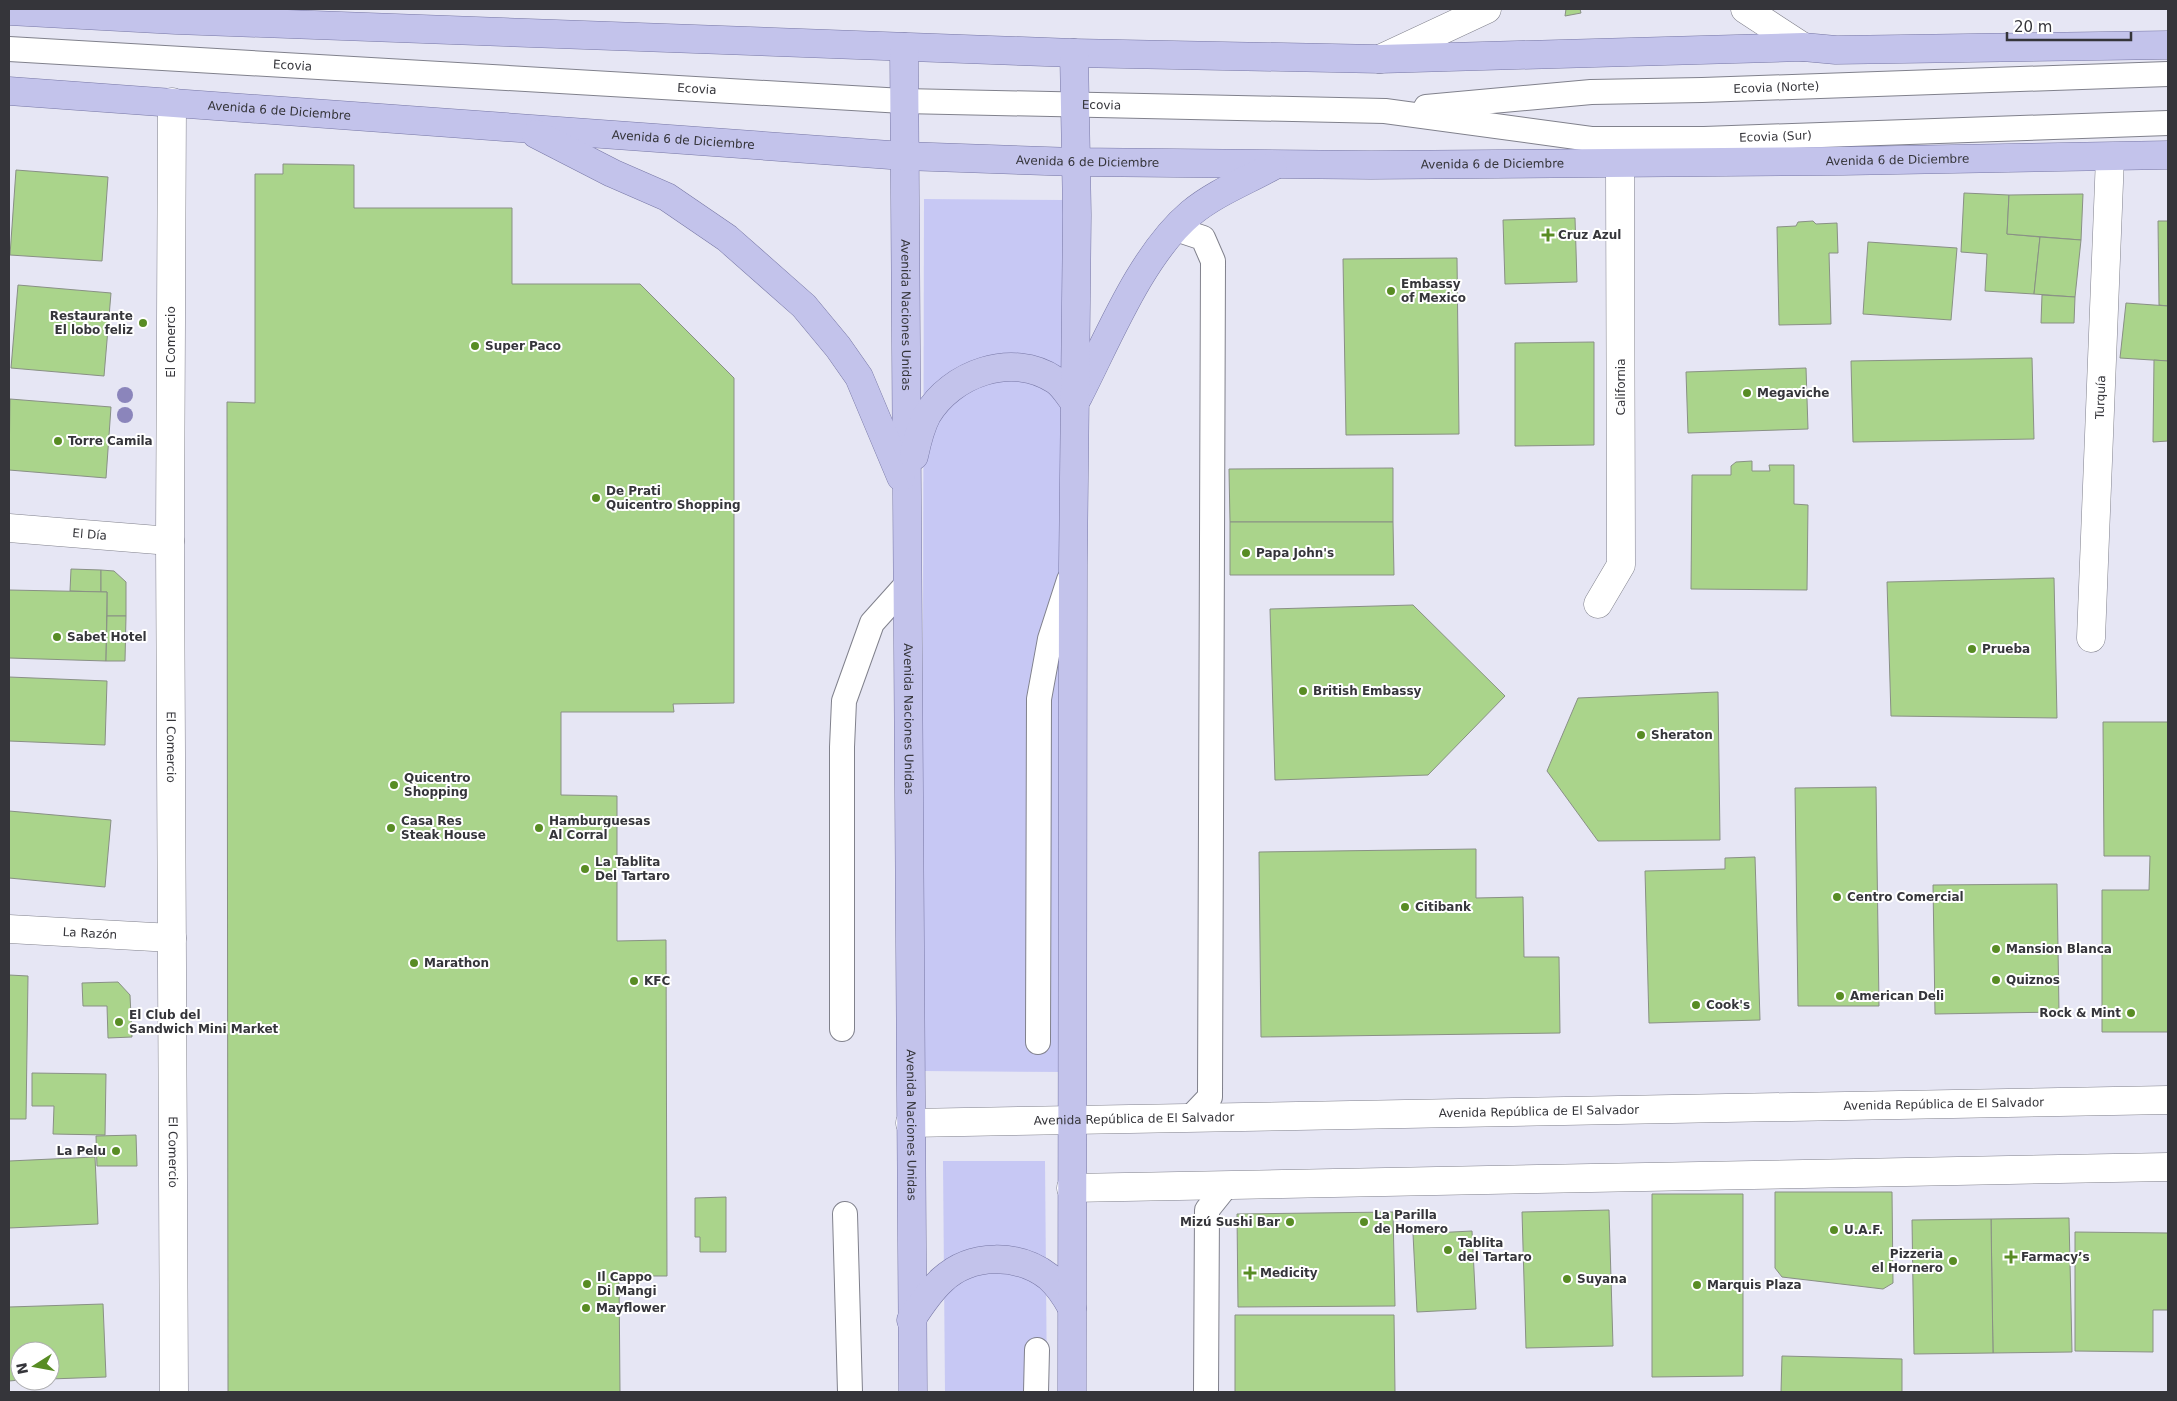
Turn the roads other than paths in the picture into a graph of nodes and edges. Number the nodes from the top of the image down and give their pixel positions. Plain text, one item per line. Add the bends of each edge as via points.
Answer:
1 (1488, 9) edge
2 (1745, 9) edge
3 (9, 11) edge
4 (175, 14) edge
5 (2168, 45) edge
6 (904, 47) junction
7 (1803, 47) junction
8 (9, 49) edge
9 (1074, 53) junction
10 (1380, 59) junction
11 (2168, 74) edge
12 (9, 91) edge
13 (903, 101) junction
14 (172, 102) junction
15 (1074, 104) junction
16 (1385, 111) junction
17 (2168, 123) edge
18 (525, 128) junction
19 (2168, 155) edge
20 (904, 156) junction
21 (2110, 157) junction
22 (1075, 162) junction
23 (1620, 162) junction
24 (1275, 165) junction
25 (1176, 229) junction
26 (1075, 403) junction
27 (906, 489) junction
28 (9, 528) edge
29 (170, 541) junction
30 (1074, 566) junction
31 (906, 584) junction
32 (1598, 604) dead end
33 (2091, 638) dead end
34 (9, 929) edge
35 (172, 938) junction
36 (842, 1029) dead end
37 (1038, 1042) dead end
38 (2168, 1100) edge
39 (1189, 1119) junction
40 (1072, 1122) junction
41 (910, 1124) junction
42 (2168, 1167) edge
43 (1227, 1185) junction
44 (1071, 1188) junction
45 (845, 1214) dead end
46 (1072, 1308) junction
47 (911, 1320) junction
48 (1037, 1350) dead end
49 (174, 1392) edge
50 (850, 1392) edge
51 (912, 1392) edge
52 (1036, 1392) edge
53 (1072, 1392) edge
54 (1206, 1392) edge

1 - 10 street
2 - 7 street
3 - 4 main road
4 - 6 main road
5 - 7 main road via 1836,50
6 - 9 main road
6 - 13 main road, Avenida Naciones Unidas
7 - 10 main road
8 - 13 lane, Ecovia
9 - 10 main road
9 - 15 main road
11 - 16 lane, Ecovia (Norte) via 1591,92
12 - 14 main road, Avenida 6 de Diciembre
13 - 15 lane, Ecovia
13 - 20 main road, Avenida Naciones Unidas
14 - 18 main road, Avenida 6 de Diciembre
14 - 29 street, El Comercio
15 - 16 lane, Ecovia
15 - 22 main road
16 - 17 lane, Ecovia (Sur) via 1591,139 1704,139
18 - 20 main road, Avenida 6 de Diciembre
18 - 27 main road via 667,197 727,238 804,306 859,377
19 - 21 main road, Avenida 6 de Diciembre
20 - 22 main road, Avenida 6 de Diciembre
20 - 27 main road, Avenida Naciones Unidas
21 - 23 main road, Avenida 6 de Diciembre
21 - 33 street, Turquía
22 - 24 main road, Avenida 6 de Diciembre
22 - 26 main road
23 - 24 main road, Avenida 6 de Diciembre
23 - 32 street, California via 1621,565
24 - 25 main road via 1212,198
25 - 26 main road via 1144,271
25 - 39 lane via 1203,238 1213,261 1210,1097
26 - 27 main road via 1056,380 1019,368 979,372 957,383 939,399 927,416 919,434
26 - 30 main road
27 - 31 main road, Avenida Naciones Unidas
28 - 29 street, El Día
29 - 35 street, El Comercio
30 - 37 lane via 1050,639 1039,699
30 - 40 main road
31 - 36 lane via 872,623 844,701
31 - 41 main road, Avenida Naciones Unidas
34 - 35 street, La Razón
35 - 49 street, El Comercio
38 - 39 street, Avenida República de El Salvador
39 - 40 street, Avenida República de El Salvador
40 - 41 street, Avenida República de El Salvador
40 - 44 main road
41 - 47 main road, Avenida Naciones Unidas
42 - 43 street
43 - 44 street
43 - 54 lane via 1207,1210
44 - 46 main road
45 - 50 lane
46 - 47 main road via 1062,1292 1041,1272 1016,1261 979,1260 942,1279
46 - 53 main road
47 - 51 main road, Avenida Naciones Unidas
48 - 52 lane

